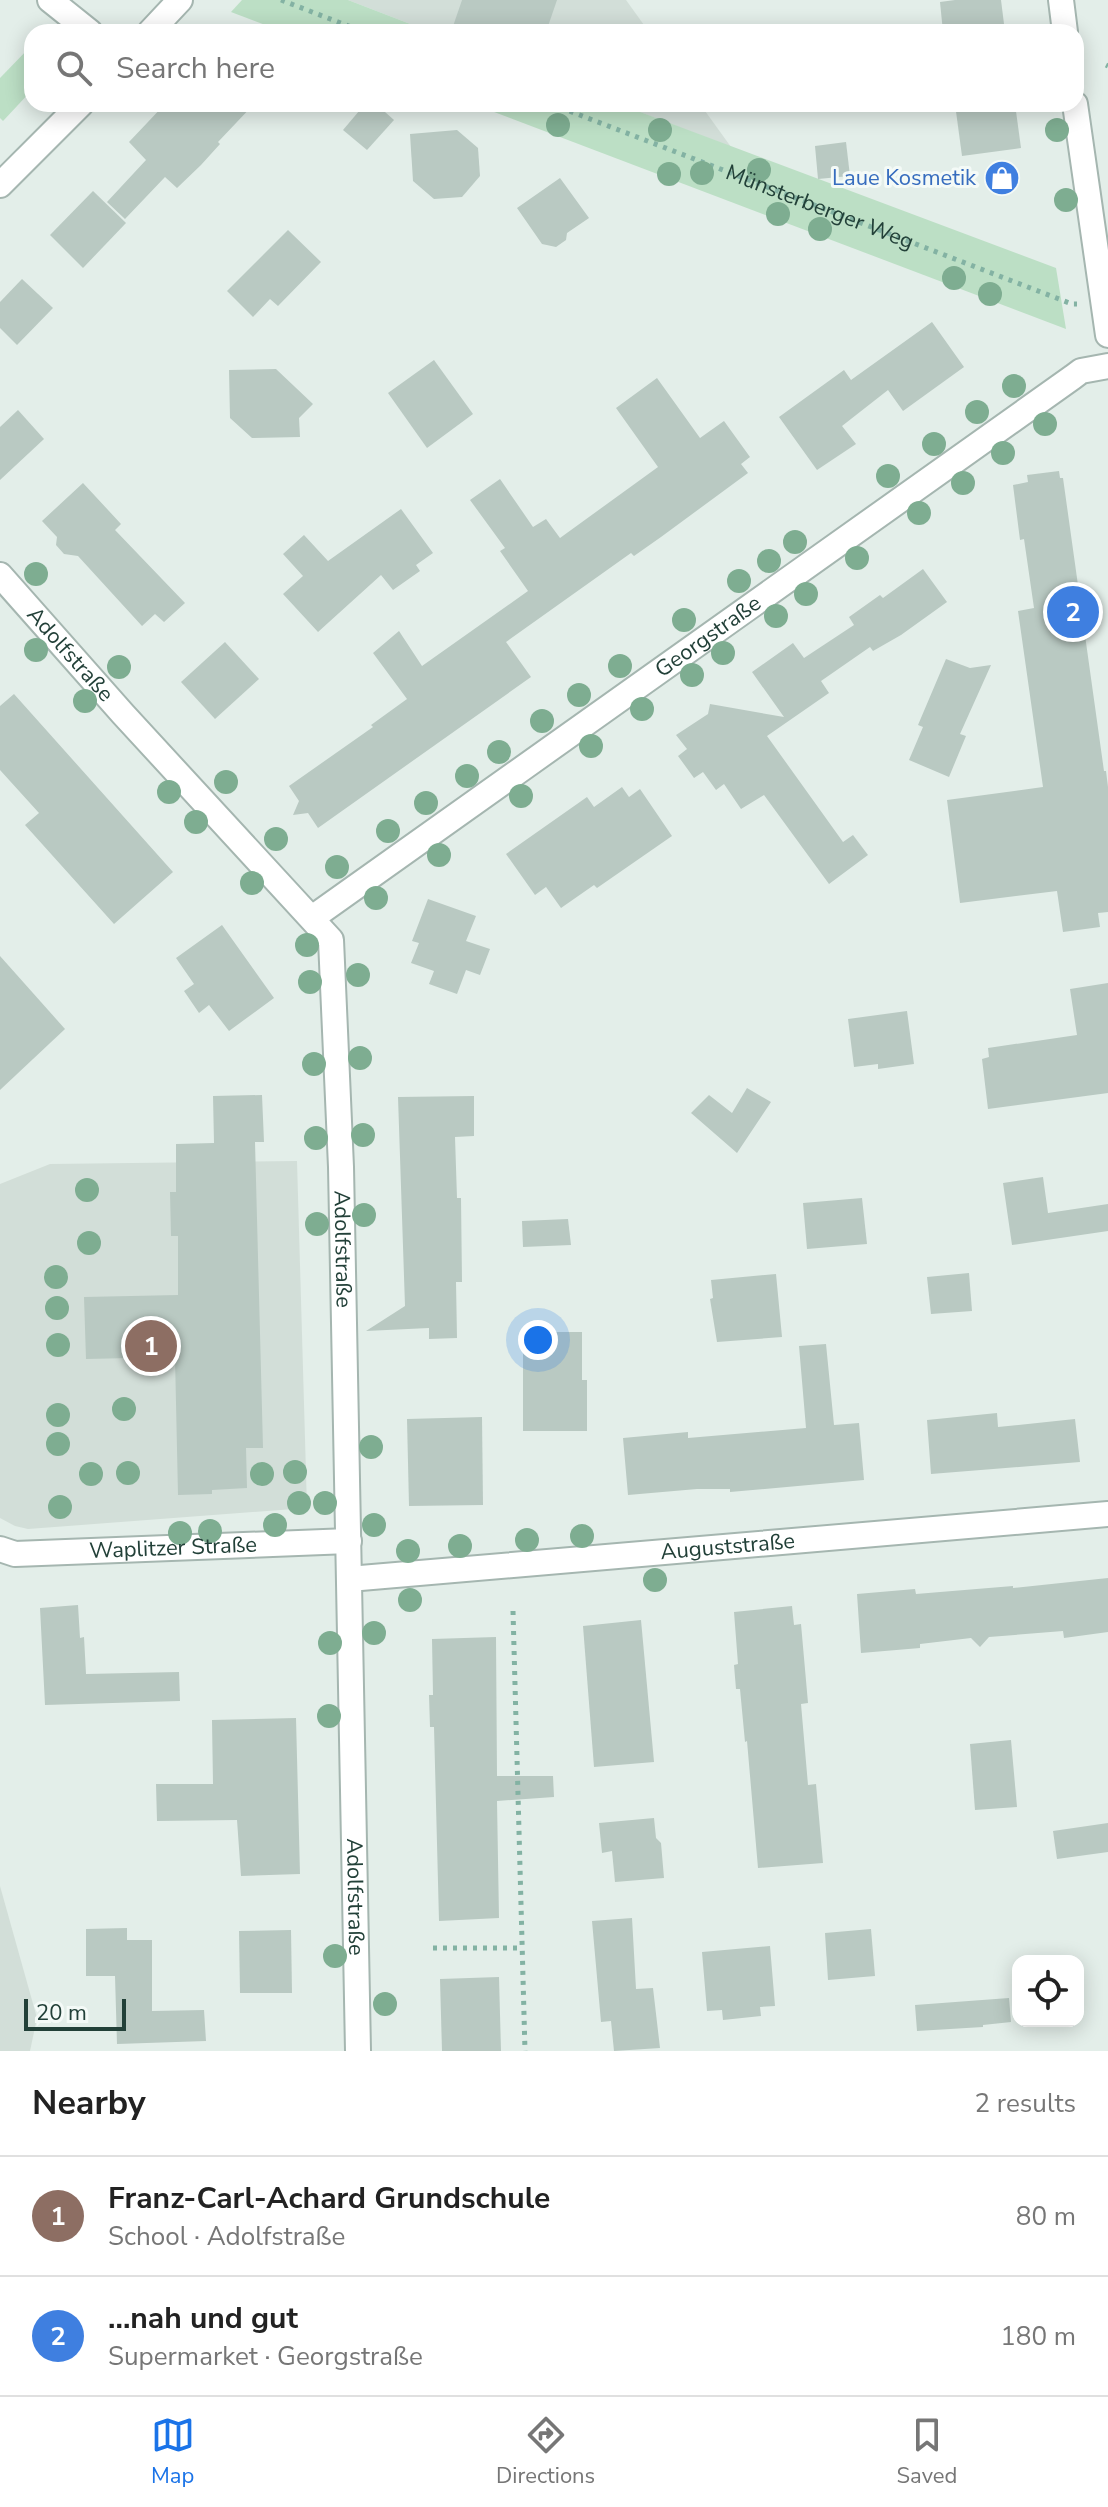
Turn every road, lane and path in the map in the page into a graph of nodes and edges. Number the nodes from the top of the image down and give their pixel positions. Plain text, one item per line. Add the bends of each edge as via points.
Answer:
1 (50, 0) edge
2 (180, 0) edge
3 (281, 0) edge
4 (1061, 0) edge
5 (80, 24) edge
6 (158, 24) edge
7 (343, 24) edge
8 (1064, 24) edge
9 (73, 112) edge
10 (572, 112) edge
11 (1076, 112) edge
12 (0, 185) edge
13 (1082, 304) dead end
14 (1108, 335) edge
15 (1108, 366) edge
16 (0, 575) edge
17 (312, 918) junction
18 (1108, 1514) edge
19 (349, 1541) junction
20 (0, 1549) edge
21 (349, 1579) junction
22 (513, 1611) dead end
23 (433, 1948) dead end
24 (522, 1948) junction
25 (358, 2051) edge
26 (525, 2051) edge

1 - 5 street
2 - 6 street
3 - 7 path
4 - 8 street
9 - 12 street
10 - 13 path, Münsterberger Weg
11 - 14 street
15 - 17 street, Georgstraße via 1081,371
16 - 17 street, Adolfstraße
17 - 19 street, Adolfstraße via 331,940
18 - 21 street, Auguststraße
19 - 20 street, Waplitzer Straße via 15,1554
19 - 21 street, Adolfstraße
21 - 25 street, Adolfstraße
22 - 24 path
23 - 24 path
24 - 26 path

